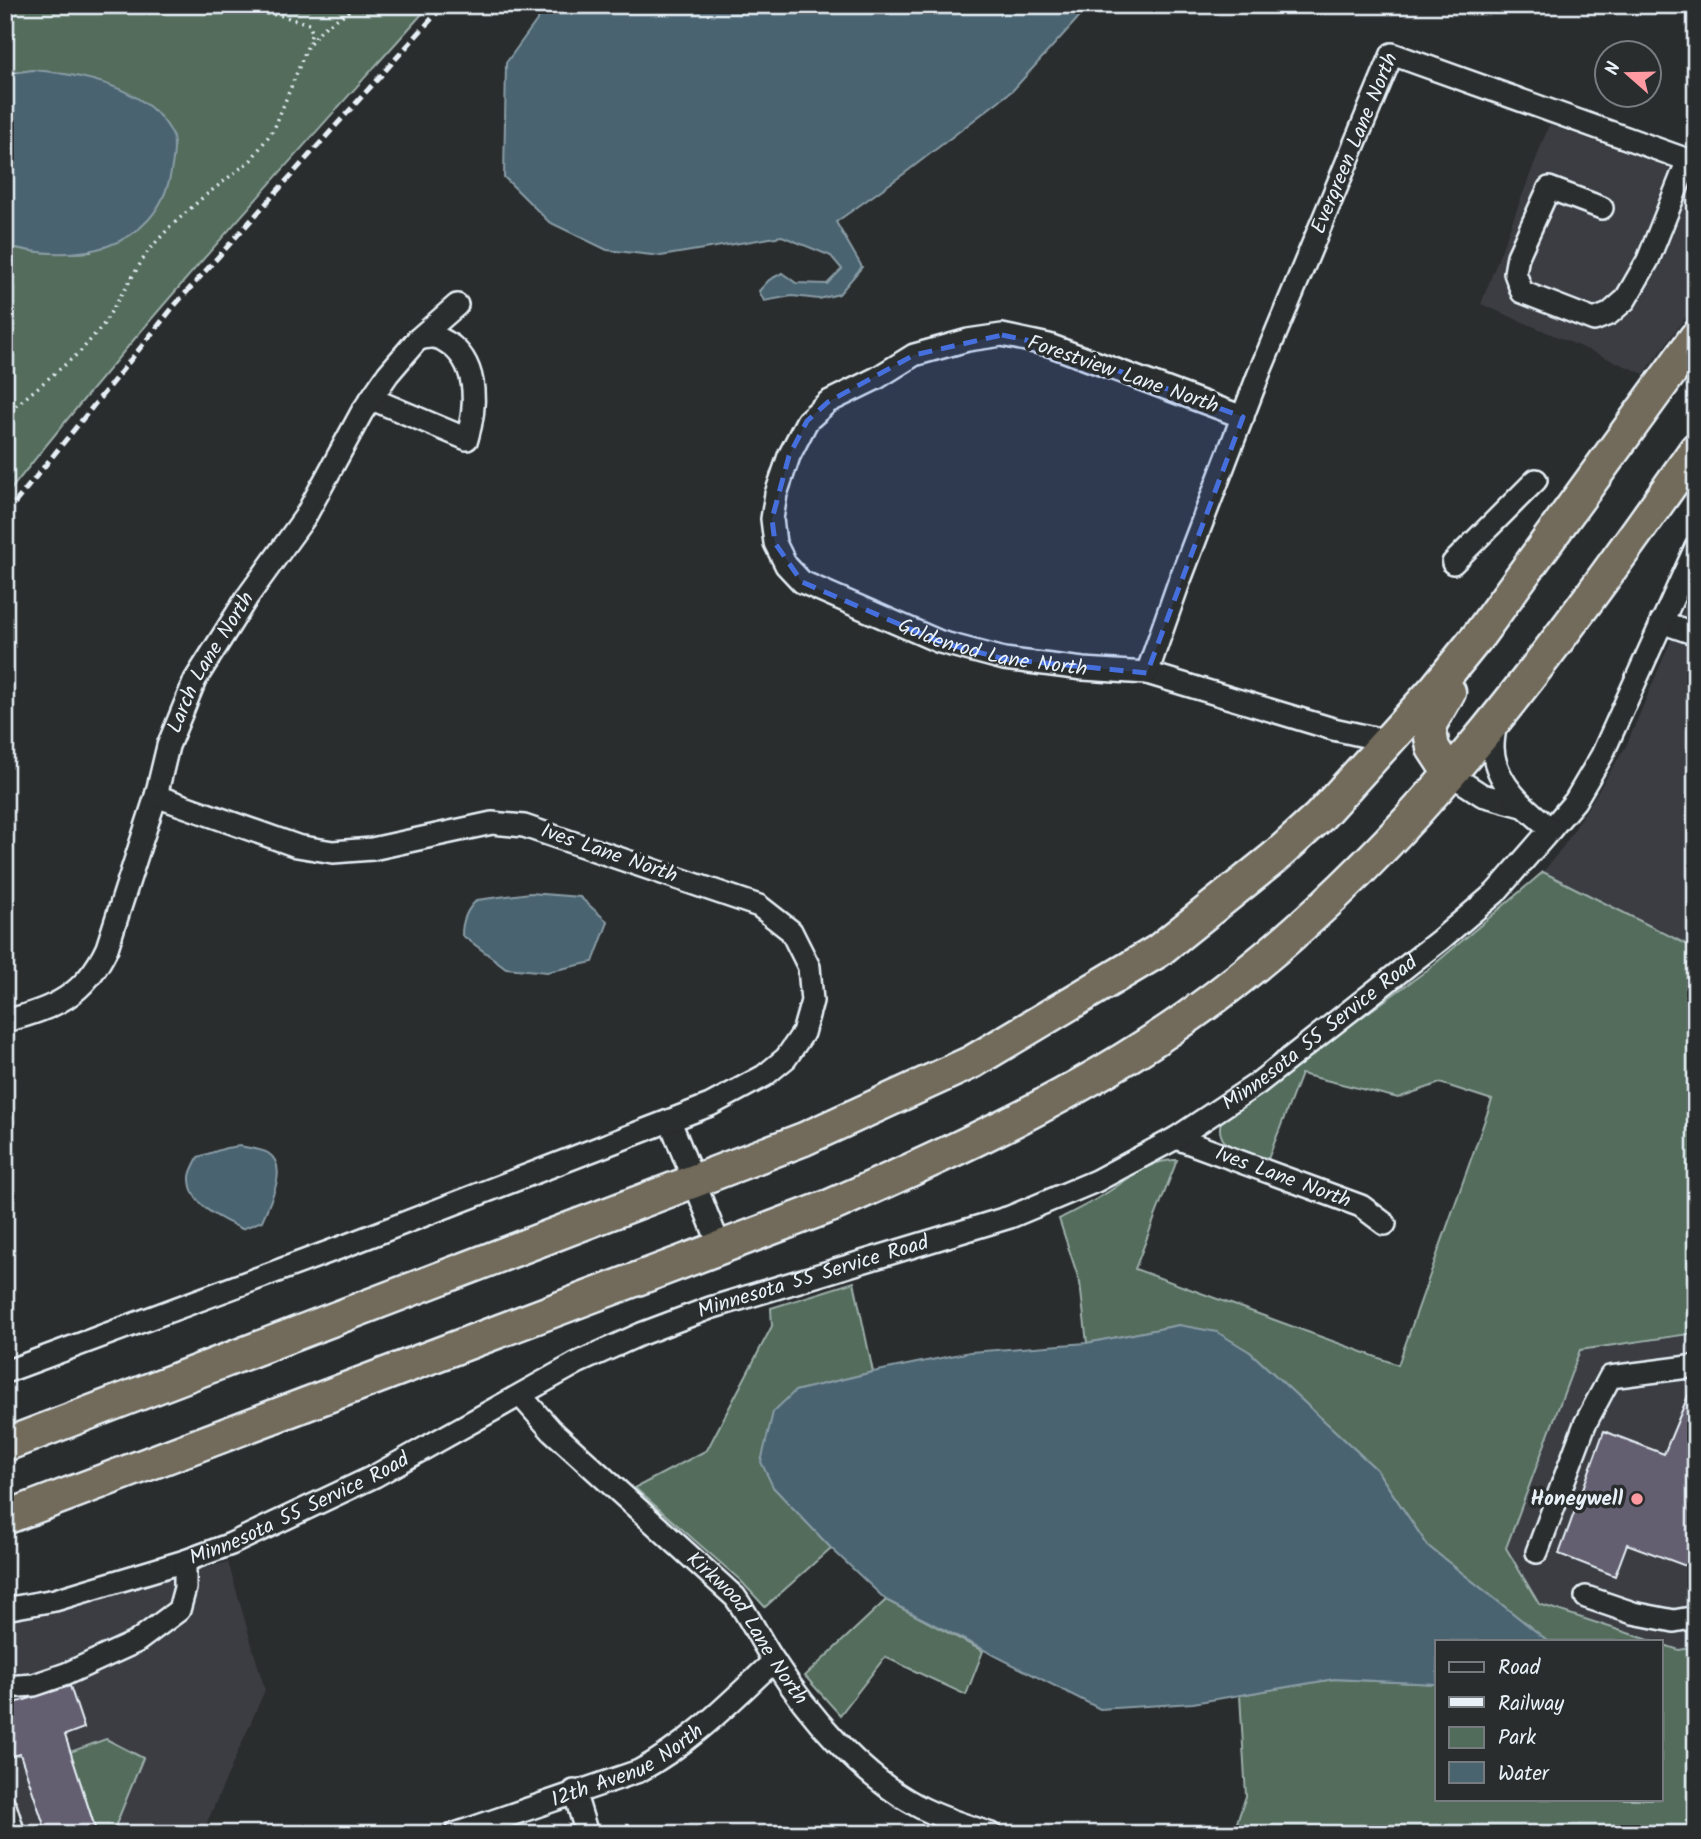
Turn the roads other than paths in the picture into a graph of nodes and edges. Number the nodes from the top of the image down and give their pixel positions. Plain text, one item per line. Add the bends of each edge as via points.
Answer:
1 (1692, 161) edge
2 (1602, 208) dead end
3 (457, 306) dead end
4 (1696, 337) edge
5 (417, 340) junction
6 (372, 399) junction
7 (828, 402) joint
8 (1243, 417) junction
9 (1696, 449) edge
10 (1536, 480) dead end
11 (1545, 543) junction
12 (1696, 547) edge
13 (1453, 563) dead end
14 (1661, 622) junction
15 (1696, 634) edge
16 (1147, 673) junction
17 (1496, 720) junction
18 (1388, 741) junction
19 (1450, 774) junction
20 (156, 796) junction
21 (1523, 806) junction
22 (1551, 829) junction
23 (5, 1021) edge
24 (670, 1121) junction
25 (1176, 1138) junction
26 (694, 1181) junction
27 (1385, 1224) dead end
28 (720, 1247) junction
29 (1696, 1366) edge
30 (5, 1372) edge
31 (521, 1395) junction
32 (5, 1445) edge
33 (5, 1518) edge
34 (1537, 1552) dead end
35 (185, 1561) junction
36 (1586, 1597) dead end
37 (5, 1609) edge
38 (1696, 1617) edge
39 (774, 1661) junction
40 (5, 1687) edge
41 (574, 1791) junction
42 (5, 1806) edge
43 (14, 1834) edge
44 (455, 1834) edge
45 (587, 1834) edge
46 (991, 1834) edge

1 - 2 street via 1648,260 1625,300 1609,314 1594,320 1522,292 1515,272 1518,256 1549,188
1 - 8 street, Evergreen Lane North via 1392,54
3 - 5 street, Larch Lane North
4 - 11 highway
5 - 6 street, Larch Lane North
5 - 6 street via 430,335 443,339 470,372 474,399 467,439
6 - 20 street, Larch Lane North via 305,517 195,680 168,746
7 - 8 street, Forestview Lane North via 914,355 1002,335 1049,345
7 - 16 street, Goldenrod Lane North via 807,421 789,456 772,519 775,543 802,582 940,642 1004,659
8 - 16 street, Forestview Lane North
9 - 17 highway
10 - 13 street
11 - 18 highway via 1479,635
11 - 19 highway via 1549,557 1541,571 1449,692 1429,726 1433,748
12 - 14 street, Minnesota 55 Service Road
14 - 15 street
14 - 22 street, Minnesota 55 Service Road via 1602,755 1575,801
16 - 18 street, Goldenrod Lane North
17 - 19 highway
17 - 21 street via 1493,749 1501,777
18 - 26 highway via 1319,817 1158,951 972,1062 804,1139
19 - 21 street via 1482,795
19 - 28 highway via 1318,911 1189,1017 1046,1104 901,1175
20 - 23 street, Larch Lane North via 97,970 54,1005
20 - 24 street, Ives Lane North via 297,846 333,852 372,849 492,823 524,826 759,906 791,931 809,967 812,1001 803,1033 786,1058 764,1076
21 - 22 street
22 - 25 street, Minnesota 55 Service Road via 1495,893 1440,940 1257,1084
24 - 26 street
24 - 30 street, Ives Lane North
25 - 27 street, Ives Lane North via 1361,1206
25 - 31 street, Minnesota 55 Service Road via 1096,1181 1010,1217 710,1308 577,1363
26 - 28 street
26 - 32 highway
28 - 33 highway
29 - 34 street via 1609,1377 1585,1424
31 - 35 street, Minnesota 55 Service Road via 322,1503
31 - 39 street, Kirkwood Lane North via 551,1430 735,1597
35 - 37 street, Minnesota 55 Service Road via 55,1600
35 - 40 street via 179,1610 136,1642 34,1685
36 - 38 street via 1674,1621
39 - 41 street, 12th Avenue North via 665,1757 639,1771
39 - 46 street, Kirkwood Lane North via 811,1712 878,1780 918,1807
41 - 44 street, 12th Avenue North
41 - 45 street
42 - 43 street

